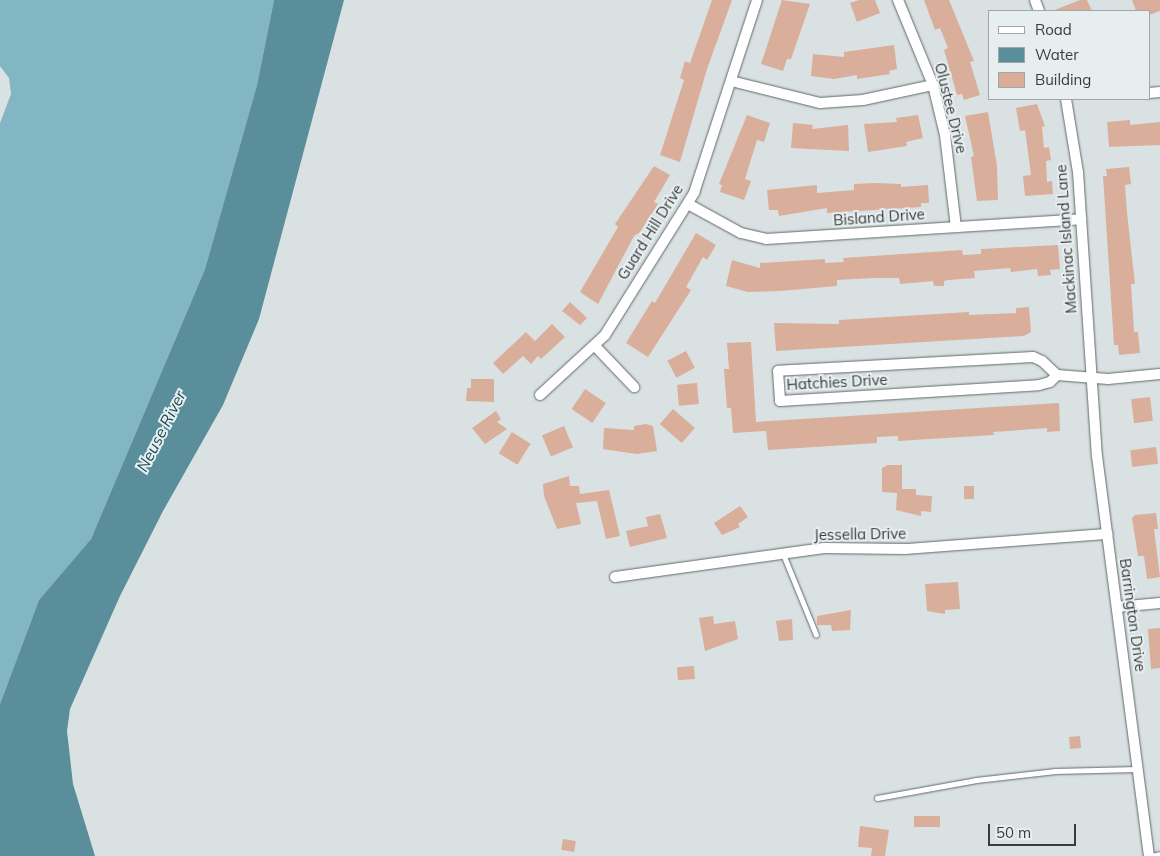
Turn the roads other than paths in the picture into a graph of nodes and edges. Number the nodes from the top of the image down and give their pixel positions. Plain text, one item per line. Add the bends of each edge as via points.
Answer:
1 (757, 0) edge
2 (898, 0) edge
3 (731, 81) junction
4 (933, 85) junction
5 (1066, 100) edge
6 (688, 204) junction
7 (1081, 219) junction
8 (956, 227) junction
9 (595, 346) junction
10 (1160, 374) edge
11 (1057, 375) junction
12 (1090, 378) junction
13 (634, 387) dead end
14 (540, 395) dead end
15 (1107, 534) junction
16 (782, 551) junction
17 (614, 577) dead end
18 (1160, 603) edge
19 (1116, 607) junction
20 (816, 635) dead end
21 (1138, 769) junction
22 (876, 798) dead end
23 (1160, 854) edge
24 (1149, 856) edge

1 - 3 street, Guard Hill Drive
2 - 4 street, Olustee Drive
3 - 4 street via 820,103 863,100
3 - 6 street, Guard Hill Drive
4 - 8 street, Olustee Drive via 946,143
5 - 7 street, Mackinac Island Lane via 1078,172
6 - 8 street, Bisland Drive via 741,233 766,239
6 - 9 street, Guard Hill Drive
7 - 8 street, Bisland Drive
7 - 12 street, Mackinac Island Lane
9 - 13 street
9 - 14 street, Guard Hill Drive
10 - 12 street
11 - 11 street, Hatchies Drive via 1042,361 1026,356 778,371 780,401 1039,385 1050,382
11 - 12 street
12 - 15 street, Barrington Drive
15 - 16 street, Jessella Drive via 906,549
15 - 19 street, Barrington Drive
16 - 17 street, Jessella Drive via 691,568
16 - 20 lane
18 - 19 street
19 - 21 street, Barrington Drive
21 - 22 lane via 1055,771 976,780
21 - 24 street, Barrington Drive
23 - 24 lane

